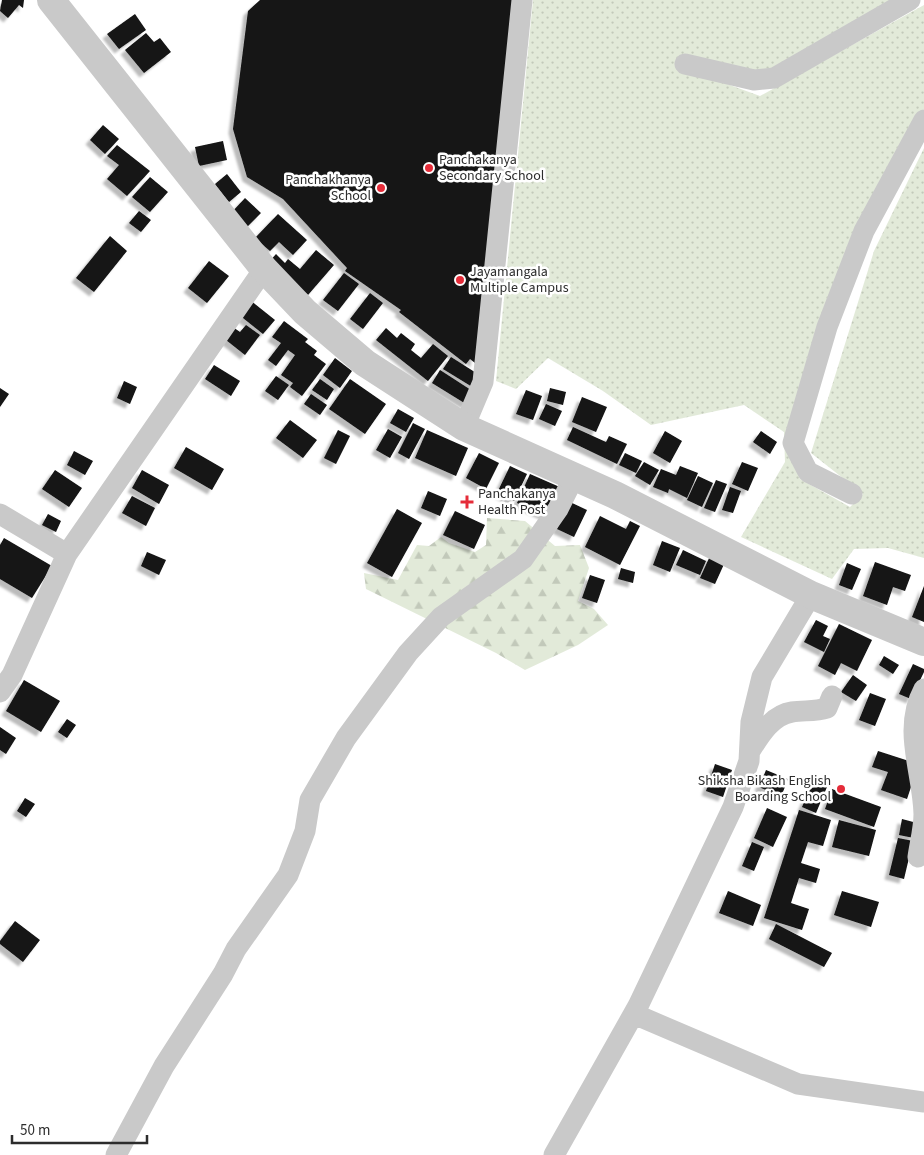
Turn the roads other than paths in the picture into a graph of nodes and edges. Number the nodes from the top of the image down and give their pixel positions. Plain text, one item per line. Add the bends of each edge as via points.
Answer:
1 (51, 0) edge
2 (522, 0) edge
3 (910, 0) edge
4 (685, 64) dead end
5 (924, 120) edge
6 (264, 269) junction
7 (464, 427) junction
8 (574, 477) junction
9 (852, 494) dead end
10 (0, 514) edge
11 (67, 554) junction
12 (811, 595) junction
13 (924, 642) edge
14 (924, 689) edge
15 (0, 692) edge
16 (832, 696) dead end
17 (750, 752) junction
18 (918, 857) dead end
19 (634, 1014) junction
20 (924, 1102) edge
21 (116, 1155) edge
22 (554, 1155) edge

1 - 6 street
2 - 7 street via 483,382
3 - 4 street via 774,78 754,80
5 - 9 street via 864,230 827,327 792,443 808,472
6 - 7 street via 305,312 365,363
6 - 11 street
7 - 8 street
8 - 12 street
8 - 21 street via 558,509 523,559 441,617 408,653 346,738 310,800 304,831 288,874 236,949 164,1066
10 - 11 street
11 - 15 street via 12,675
12 - 13 street
12 - 17 street via 762,677 751,722
14 - 18 street via 918,700 912,737 924,816
16 - 17 street via 827,708 790,712 777,719 764,729
17 - 19 street via 733,808
19 - 20 street via 798,1084
19 - 22 street

